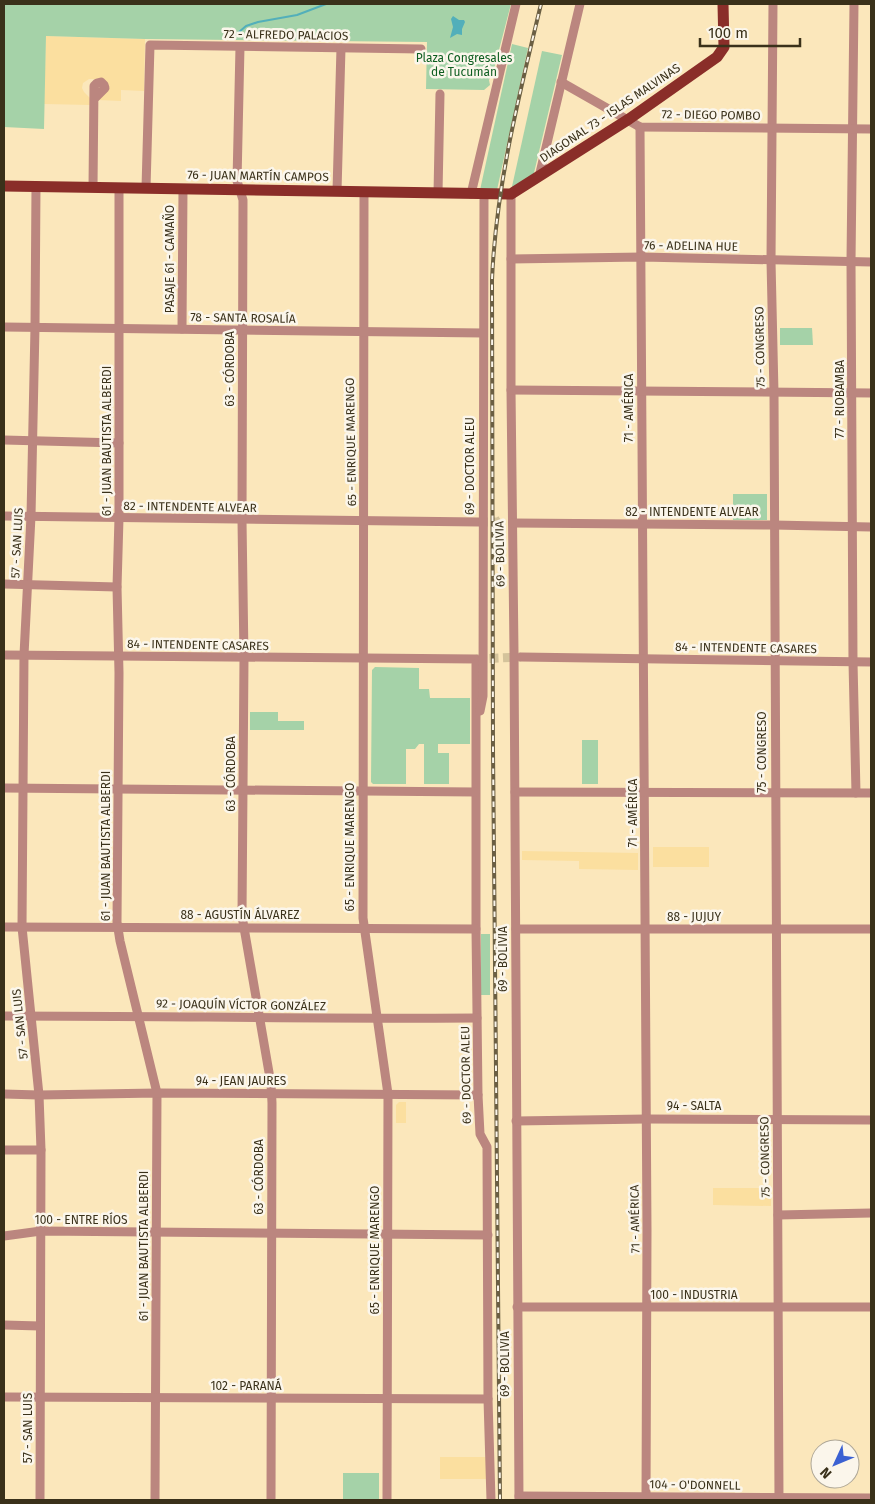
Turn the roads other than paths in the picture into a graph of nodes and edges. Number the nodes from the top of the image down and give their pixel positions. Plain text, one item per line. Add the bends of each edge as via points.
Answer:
1 (516, 4) edge
2 (580, 4) edge
3 (723, 4) edge
4 (773, 4) edge
5 (854, 4) edge
6 (240, 47) junction
7 (341, 48) junction
8 (422, 49) dead end
9 (561, 82) junction
10 (440, 94) dead end
11 (94, 99) dead end
12 (629, 119) junction
13 (640, 126) junction
14 (772, 128) junction
15 (852, 129) junction
16 (871, 129) edge
17 (539, 177) junction
18 (4, 186) edge
19 (36, 186) junction
20 (93, 188) junction
21 (119, 188) junction
22 (146, 188) junction
23 (183, 189) junction
24 (240, 190) junction
25 (337, 191) junction
26 (364, 192) junction
27 (438, 193) junction
28 (472, 194) junction
29 (484, 194) junction
30 (511, 194) junction
31 (642, 257) junction
32 (511, 259) junction
33 (771, 260) junction
34 (852, 261) junction
35 (871, 262) edge
36 (4, 327) edge
37 (36, 327) junction
38 (120, 329) junction
39 (182, 329) junction
40 (243, 330) junction
41 (363, 332) junction
42 (483, 333) junction
43 (511, 390) junction
44 (642, 392) junction
45 (774, 393) junction
46 (853, 393) junction
47 (871, 393) edge
48 (511, 417) junction
49 (4, 440) edge
50 (33, 441) junction
51 (119, 443) junction
52 (4, 516) edge
53 (31, 516) junction
54 (119, 518) junction
55 (504, 518) dead end
56 (242, 520) junction
57 (365, 522) junction
58 (482, 522) junction
59 (513, 523) junction
60 (642, 524) junction
61 (773, 525) junction
62 (852, 527) junction
63 (871, 528) edge
64 (4, 584) edge
65 (28, 584) junction
66 (116, 587) junction
67 (4, 655) edge
68 (24, 655) junction
69 (118, 657) junction
70 (516, 657) junction
71 (244, 658) junction
72 (364, 659) junction
73 (644, 659) junction
74 (480, 661) junction
75 (774, 661) junction
76 (854, 662) junction
77 (871, 662) edge
78 (4, 788) edge
79 (23, 788) junction
80 (118, 788) junction
81 (243, 790) junction
82 (362, 791) junction
83 (475, 792) junction
84 (515, 792) junction
85 (645, 792) junction
86 (774, 793) junction
87 (856, 793) junction
88 (871, 793) edge
89 (4, 927) edge
90 (22, 927) junction
91 (118, 927) junction
92 (242, 928) junction
93 (364, 928) junction
94 (476, 929) junction
95 (516, 929) junction
96 (776, 929) junction
97 (871, 929) edge
98 (645, 930) junction
99 (4, 1016) edge
100 (32, 1016) junction
101 (138, 1016) junction
102 (259, 1018) junction
103 (477, 1018) junction
104 (378, 1019) junction
105 (157, 1093) junction
106 (4, 1094) edge
107 (272, 1094) junction
108 (388, 1094) junction
109 (40, 1095) junction
110 (478, 1095) junction
111 (646, 1119) junction
112 (777, 1120) junction
113 (871, 1120) edge
114 (516, 1121) junction
115 (4, 1150) edge
116 (41, 1150) junction
117 (871, 1213) edge
118 (778, 1215) junction
119 (41, 1231) junction
120 (156, 1232) junction
121 (271, 1234) junction
122 (388, 1234) junction
123 (488, 1235) junction
124 (4, 1236) edge
125 (517, 1307) junction
126 (778, 1307) junction
127 (871, 1307) edge
128 (648, 1308) junction
129 (4, 1325) edge
130 (40, 1326) junction
131 (4, 1397) edge
132 (40, 1397) junction
133 (155, 1398) junction
134 (488, 1398) junction
135 (270, 1399) junction
136 (387, 1399) junction
137 (519, 1498) edge
138 (646, 1498) edge
139 (871, 1498) edge
140 (779, 1499) edge
141 (40, 1500) edge
142 (155, 1500) edge
143 (271, 1500) edge
144 (387, 1500) edge
145 (491, 1500) edge

1 - 28 street
2 - 9 street
3 - 12 main road, DIAGONAL 73 - ISLAS MALVINAS via 722,52
4 - 14 street, 75 - CONGRESO
5 - 15 street, 77 - RIOBAMBA
6 - 7 street, 72 - ALFREDO PALACIOS
6 - 22 street, 72 - ALFREDO PALACIOS via 150,45
6 - 24 street, 63 - CÓRDOBA via 236,181
7 - 8 street, 72 - ALFREDO PALACIOS
7 - 25 street
9 - 12 street
9 - 17 street
10 - 27 street
11 - 20 street
12 - 13 street
12 - 17 main road, DIAGONAL 73 - ISLAS MALVINAS
13 - 14 street, 72 - DIEGO POMBO
13 - 31 street, 71 - AMÉRICA
14 - 15 street, 72 - DIEGO POMBO
14 - 33 street, 75 - CONGRESO
15 - 16 street, 72 - DIEGO POMBO
15 - 34 street, 77 - RIOBAMBA
17 - 30 main road, DIAGONAL 73 - ISLAS MALVINAS
18 - 19 main road, 76 - JUAN MARTÍN CAMPOS
19 - 20 main road, 76 - JUAN MARTÍN CAMPOS
19 - 37 street, 57 - SAN LUIS
20 - 21 main road, 76 - JUAN MARTÍN CAMPOS
21 - 22 main road, 76 - JUAN MARTÍN CAMPOS
21 - 38 street, 61 - JUAN BAUTISTA ALBERDI
22 - 23 main road, 76 - JUAN MARTÍN CAMPOS
23 - 24 main road, 76 - JUAN MARTÍN CAMPOS
23 - 39 street, PASAJE 61 - CAMAÑO
24 - 25 main road, 76 - JUAN MARTÍN CAMPOS
24 - 40 street, 63 - CÓRDOBA via 243,200
25 - 26 main road, 76 - JUAN MARTÍN CAMPOS
26 - 27 main road, 76 - JUAN MARTÍN CAMPOS
26 - 41 street, 65 - ENRIQUE MARENGO
27 - 28 main road, 76 - JUAN MARTÍN CAMPOS
28 - 29 main road, 76 - JUAN MARTÍN CAMPOS
29 - 30 main road, 76 - JUAN MARTÍN CAMPOS
29 - 42 street, 69 - DOCTOR ALEU
30 - 32 street, 69 - BOLIVIA
31 - 32 street, 76 - ADELINA HUE
31 - 33 street, 76 - ADELINA HUE
31 - 44 street, 71 - AMÉRICA
32 - 43 street, 69 - BOLIVIA
33 - 34 street, 76 - ADELINA HUE
33 - 45 street, 75 - CONGRESO
34 - 35 street, 76 - ADELINA HUE
34 - 46 street, 77 - RIOBAMBA
36 - 37 street, 78 - SANTA ROSALÍA
37 - 38 street, 78 - SANTA ROSALÍA
37 - 50 street, 57 - SAN LUIS
38 - 39 street, 78 - SANTA ROSALÍA
38 - 51 street, 61 - JUAN BAUTISTA ALBERDI
39 - 40 street, 78 - SANTA ROSALÍA
40 - 41 street, 78 - SANTA ROSALÍA
40 - 56 street, 63 - CÓRDOBA
41 - 42 street, 78 - SANTA ROSALÍA
41 - 57 street, 65 - ENRIQUE MARENGO
42 - 58 street, 69 - DOCTOR ALEU
43 - 44 street
43 - 48 street, 69 - BOLIVIA
44 - 45 street
44 - 60 street, 71 - AMÉRICA
45 - 46 street
45 - 61 street, 75 - CONGRESO
46 - 47 street
46 - 62 street, 77 - RIOBAMBA
48 - 55 street, 69 - BOLIVIA via 507,438 508,511
48 - 59 street, 69 - BOLIVIA
49 - 50 street
50 - 51 street
50 - 53 street, 57 - SAN LUIS
51 - 54 street, 61 - JUAN BAUTISTA ALBERDI
52 - 53 street, 82 - INTENDENTE ALVEAR
53 - 54 street, 82 - INTENDENTE ALVEAR
53 - 65 street, 57 - SAN LUIS
54 - 56 street, 82 - INTENDENTE ALVEAR
54 - 66 street, 61 - JUAN BAUTISTA ALBERDI
56 - 57 street, 82 - INTENDENTE ALVEAR
56 - 71 street, 63 - CÓRDOBA
57 - 58 street, 82 - INTENDENTE ALVEAR via 377,521 384,526
57 - 72 street, 65 - ENRIQUE MARENGO
58 - 74 street, 69 - DOCTOR ALEU
59 - 60 street, 82 - INTENDENTE ALVEAR
59 - 70 street, 69 - BOLIVIA
60 - 61 street, 82 - INTENDENTE ALVEAR
60 - 73 street, 71 - AMÉRICA
61 - 62 street, 82 - INTENDENTE ALVEAR
61 - 75 street, 75 - CONGRESO
62 - 63 street, 82 - INTENDENTE ALVEAR
62 - 76 street, 77 - RIOBAMBA
64 - 65 street
65 - 66 street
65 - 68 street, 57 - SAN LUIS
66 - 69 street, 61 - JUAN BAUTISTA ALBERDI
67 - 68 street, 84 - INTENDENTE CASARES
68 - 69 street, 84 - INTENDENTE CASARES
68 - 79 street, 57 - SAN LUIS
69 - 71 street, 84 - INTENDENTE CASARES
69 - 80 street, 61 - JUAN BAUTISTA ALBERDI
70 - 73 street, 84 - INTENDENTE CASARES via 607,654
70 - 84 street, 69 - BOLIVIA
71 - 72 street, 84 - INTENDENTE CASARES
71 - 81 street, 63 - CÓRDOBA
72 - 74 street, 84 - INTENDENTE CASARES
72 - 82 street, 65 - ENRIQUE MARENGO
73 - 75 street, 84 - INTENDENTE CASARES
73 - 85 street, 71 - AMÉRICA
74 - 83 street, 69 - DOCTOR ALEU
75 - 76 street, 84 - INTENDENTE CASARES
75 - 86 street, 75 - CONGRESO
76 - 77 street, 84 - INTENDENTE CASARES
76 - 87 street, 77 - RIOBAMBA
78 - 79 street
79 - 80 street
79 - 90 street, 57 - SAN LUIS
80 - 81 street
80 - 91 street, 61 - JUAN BAUTISTA ALBERDI
81 - 82 street
81 - 92 street, 63 - CÓRDOBA
82 - 83 street
82 - 93 street, 65 - ENRIQUE MARENGO
83 - 94 street, 69 - DOCTOR ALEU
84 - 85 street
84 - 95 street, 69 - BOLIVIA
85 - 86 street
85 - 98 street, 71 - AMÉRICA
86 - 87 street
86 - 96 street, 75 - CONGRESO
87 - 88 street
89 - 90 street, 88 - AGUSTÍN ÁLVAREZ
90 - 91 street, 88 - AGUSTÍN ÁLVAREZ
90 - 100 street, 57 - SAN LUIS
91 - 92 street, 88 - AGUSTÍN ÁLVAREZ
91 - 101 street, 61 - JUAN BAUTISTA ALBERDI
92 - 93 street, 88 - AGUSTÍN ÁLVAREZ
92 - 102 street, 63 - CÓRDOBA
93 - 94 street, 88 - AGUSTÍN ÁLVAREZ
93 - 104 street, 65 - ENRIQUE MARENGO
94 - 103 street, 69 - DOCTOR ALEU
95 - 98 street, 88 - JUJUY
95 - 114 street, 69 - BOLIVIA
96 - 97 street, 88 - JUJUY
96 - 98 street, 88 - JUJUY
96 - 112 street, 75 - CONGRESO
98 - 111 street, 71 - AMÉRICA
99 - 100 street, 92 - JOAQUÍN VÍCTOR GONZÁLEZ
100 - 101 street, 92 - JOAQUÍN VÍCTOR GONZÁLEZ
100 - 109 street, 57 - SAN LUIS
101 - 102 street, 92 - JOAQUÍN VÍCTOR GONZÁLEZ
101 - 105 street, 61 - JUAN BAUTISTA ALBERDI
102 - 104 street, 92 - JOAQUÍN VÍCTOR GONZÁLEZ
102 - 107 street, 63 - CÓRDOBA
103 - 104 street, 92 - JOAQUÍN VÍCTOR GONZÁLEZ
103 - 110 street, 69 - DOCTOR ALEU
104 - 108 street, 65 - ENRIQUE MARENGO
105 - 107 street, 94 - JEAN JAURES
105 - 109 street, 94 - JEAN JAURES
105 - 120 street, 61 - JUAN BAUTISTA ALBERDI
106 - 109 street, 94 - JEAN JAURES
107 - 108 street, 94 - JEAN JAURES
107 - 121 street, 63 - CÓRDOBA
108 - 110 street, 94 - JEAN JAURES
108 - 122 street, 65 - ENRIQUE MARENGO
109 - 116 street, 57 - SAN LUIS
110 - 123 street, 69 - DOCTOR ALEU via 480,1134 487,1147
111 - 112 street, 94 - SALTA
111 - 114 street, 94 - SALTA
111 - 128 street, 71 - AMÉRICA
112 - 113 street, 94 - SALTA
112 - 118 street, 75 - CONGRESO
114 - 125 street, 69 - BOLIVIA
115 - 116 street
116 - 119 street, 57 - SAN LUIS
117 - 118 street
118 - 126 street, 75 - CONGRESO
119 - 120 street, 100 - ENTRE RÍOS
119 - 124 street, 100 - ENTRE RÍOS
119 - 130 street, 57 - SAN LUIS
120 - 121 street, 100 - ENTRE RÍOS
120 - 133 street, 61 - JUAN BAUTISTA ALBERDI
121 - 122 street, 100 - ENTRE RÍOS
121 - 135 street, 63 - CÓRDOBA
122 - 123 street, 100 - ENTRE RÍOS
122 - 136 street, 65 - ENRIQUE MARENGO
123 - 134 street, 69 - DOCTOR ALEU
125 - 128 street, 100 - INDUSTRIA
125 - 137 street, 69 - BOLIVIA
126 - 127 street, 100 - INDUSTRIA
126 - 128 street, 100 - INDUSTRIA
126 - 140 street, 75 - CONGRESO
128 - 138 street, 71 - AMÉRICA
129 - 130 street
130 - 132 street, 57 - SAN LUIS
131 - 132 street, 102 - PARANÁ
132 - 133 street, 102 - PARANÁ
132 - 141 street, 57 - SAN LUIS
133 - 135 street, 102 - PARANÁ
133 - 142 street, 61 - JUAN BAUTISTA ALBERDI
134 - 136 street, 102 - PARANÁ
134 - 145 street, 69 - DOCTOR ALEU
135 - 136 street, 102 - PARANÁ
135 - 143 street, 63 - CÓRDOBA
136 - 144 street, 65 - ENRIQUE MARENGO
137 - 138 street, 104 - O'DONNELL
138 - 140 street, 104 - O'DONNELL
139 - 140 street, 104 - O'DONNELL

